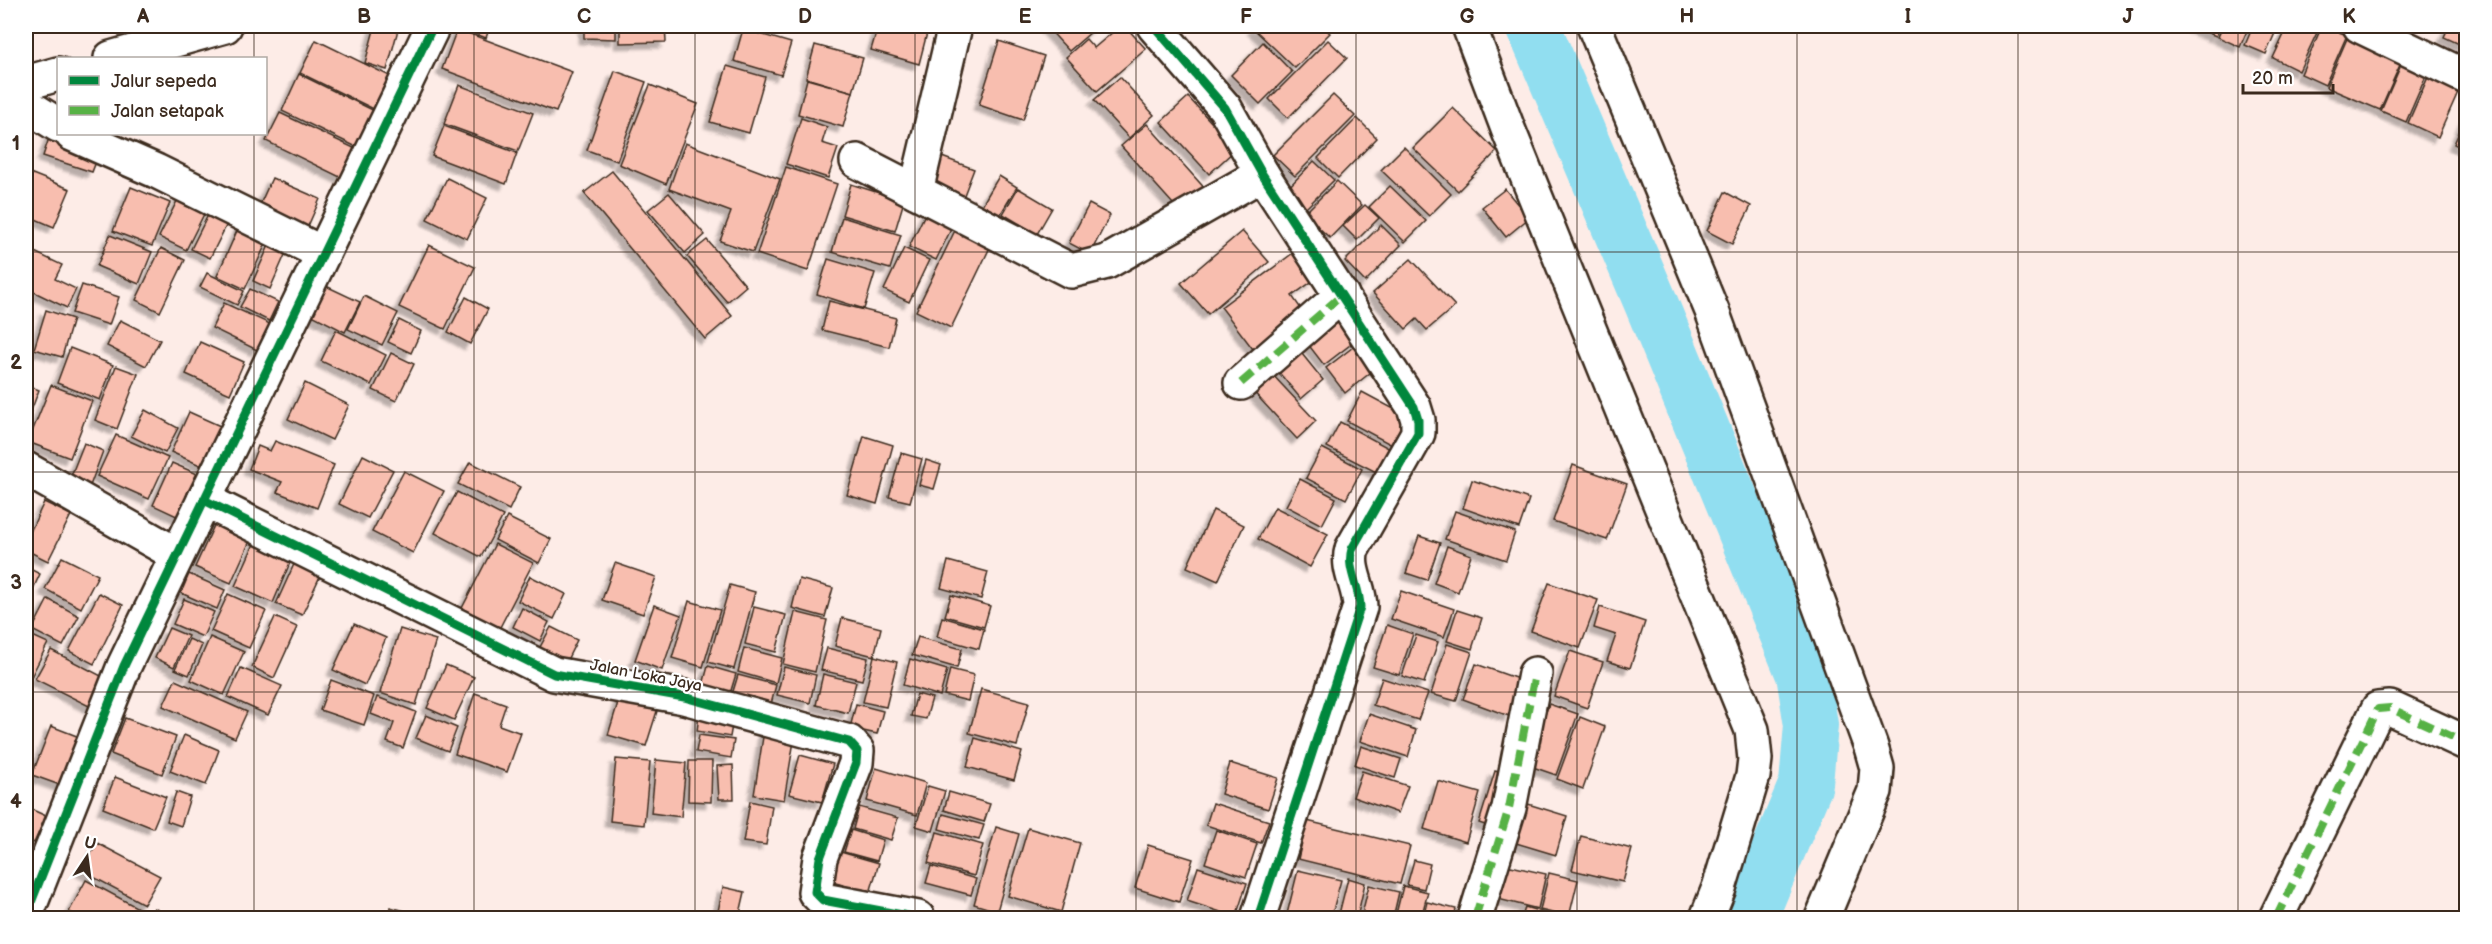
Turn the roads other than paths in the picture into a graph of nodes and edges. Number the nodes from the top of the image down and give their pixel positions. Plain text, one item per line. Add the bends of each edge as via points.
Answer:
1 (225, 26) edge
2 (433, 26) edge
3 (956, 26) edge
4 (1154, 26) edge
5 (1469, 26) edge
6 (1594, 26) edge
7 (2360, 26) edge
8 (2416, 37) edge
9 (115, 57) edge
10 (57, 74) edge
11 (2466, 77) edge
12 (26, 83) edge
13 (26, 105) edge
14 (57, 124) edge
15 (74, 135) edge
16 (857, 161) dead end
17 (1262, 174) junction
18 (916, 191) junction
19 (322, 254) junction
20 (1342, 295) junction
21 (1241, 382) dead end
22 (26, 469) edge
23 (204, 500) junction
24 (176, 554) junction
25 (1535, 674) dead end
26 (2466, 743) edge
27 (26, 915) edge
28 (918, 918) edge
29 (1258, 918) edge
30 (1475, 918) edge
31 (1707, 918) edge
32 (1822, 918) edge
33 (2276, 918) edge

1 - 9 street
2 - 19 street
3 - 18 street
4 - 17 street via 1226,108
5 - 31 street via 1752,730 1753,776
6 - 32 street via 1712,311 1877,768 1875,791
7 - 8 street
8 - 11 street
10 - 12 street
13 - 14 street
15 - 19 street
16 - 18 street
17 - 18 street via 1116,257 1078,271 1071,271
17 - 20 street
19 - 23 street
20 - 21 street
20 - 29 street via 1414,406 1418,433 1352,549 1350,565 1360,607
22 - 24 street
23 - 24 street
23 - 28 street, Jalan Loka Jaya via 554,674 684,698 849,742 857,751 856,763 820,858 815,892 823,900
24 - 27 street via 124,666
25 - 30 street via 1509,808
26 - 33 street via 2390,708 2378,709

